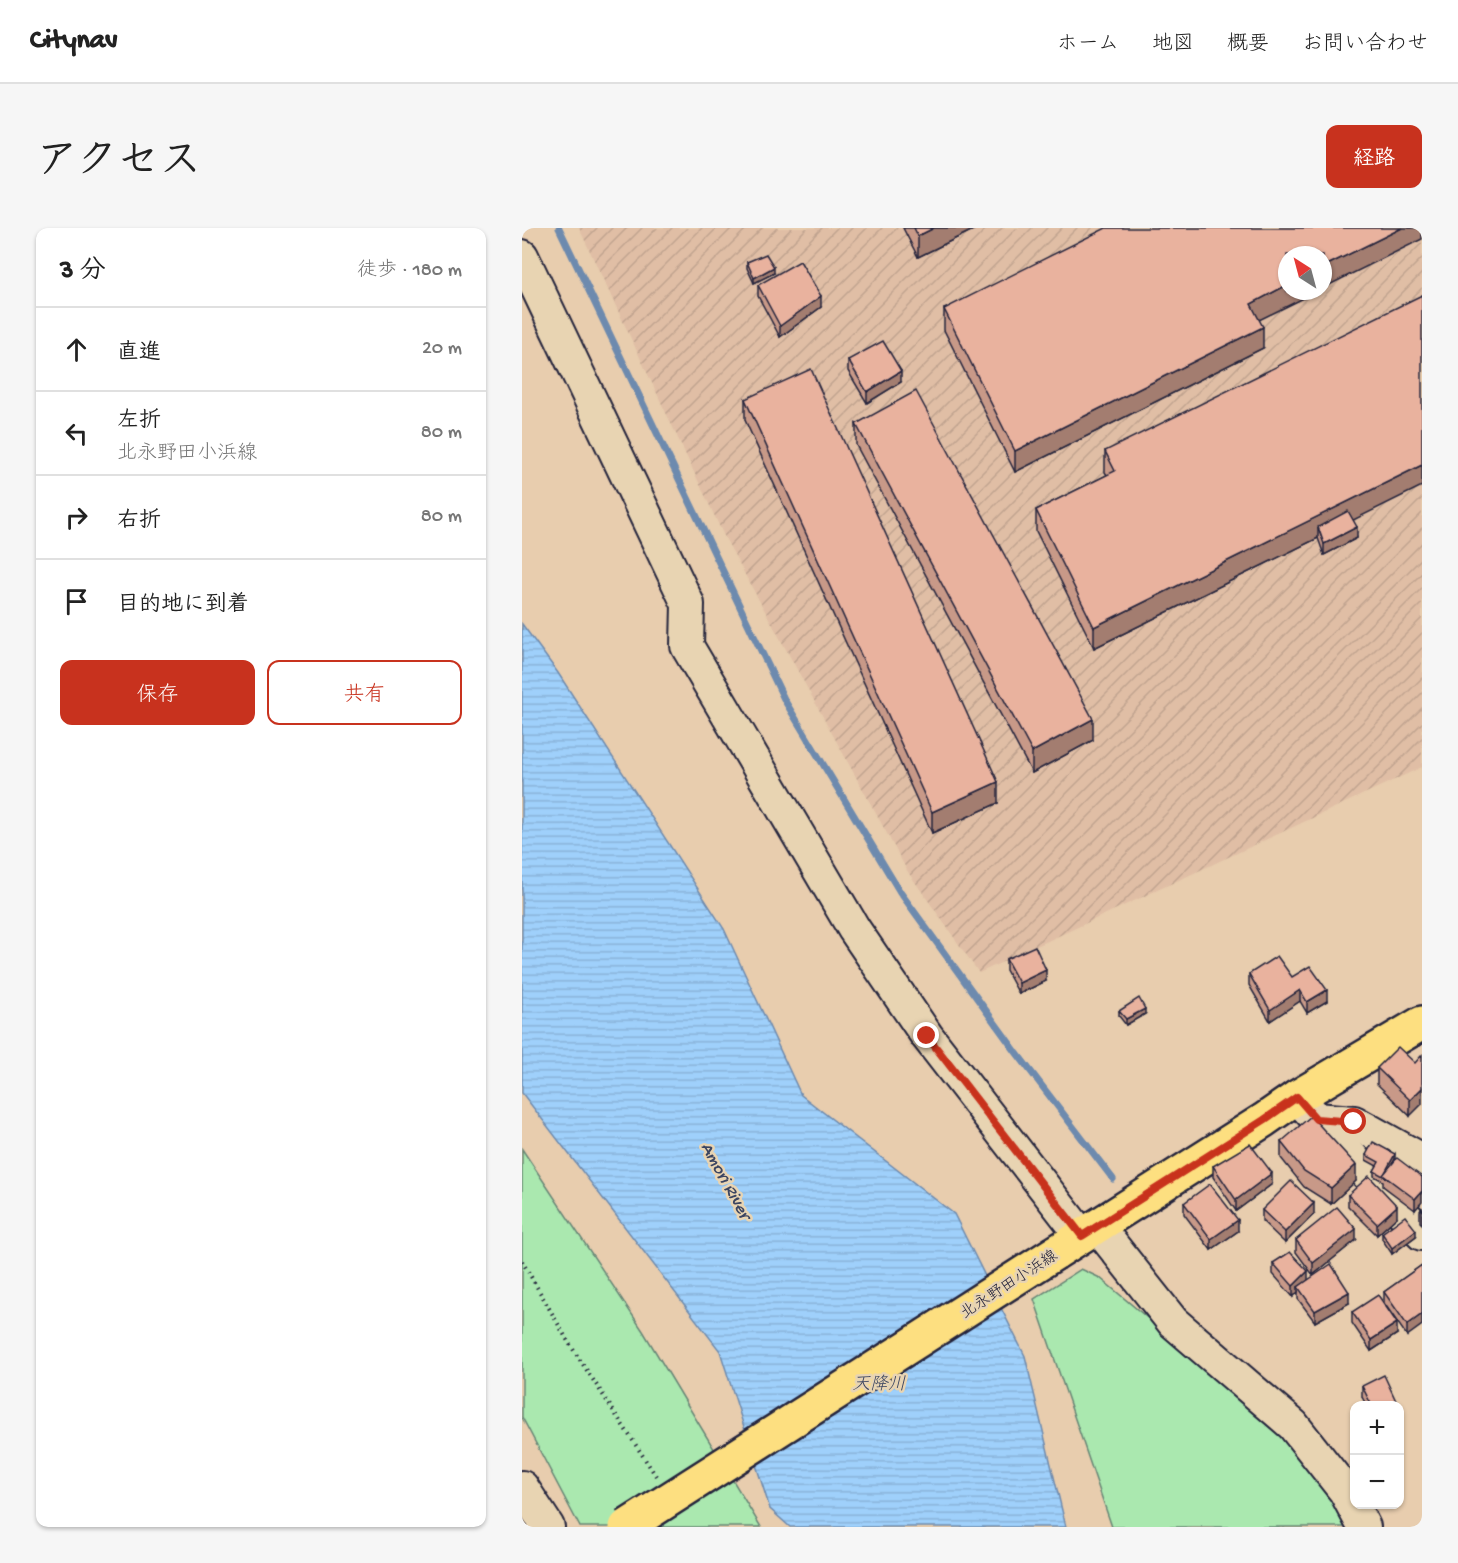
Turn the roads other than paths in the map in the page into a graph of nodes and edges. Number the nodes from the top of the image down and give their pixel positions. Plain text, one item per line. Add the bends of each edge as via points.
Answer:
1 (522, 256) edge
2 (1422, 1023) edge
3 (1306, 1108) junction
4 (1422, 1160) edge
5 (1090, 1231) junction
6 (1422, 1234) edge
7 (522, 1487) edge
8 (548, 1527) edge
9 (626, 1527) edge
10 (1364, 1527) edge

1 - 5 street via 688,604 687,646 854,929 927,1036
2 - 3 main road, 北永野田小浜線
3 - 4 street via 1354,1122
3 - 5 main road, 北永野田小浜線 via 1264,1120
3 - 6 street
5 - 9 main road, 北永野田小浜線, bridge
5 - 10 street via 1173,1322 1293,1425 1345,1491
7 - 8 street

